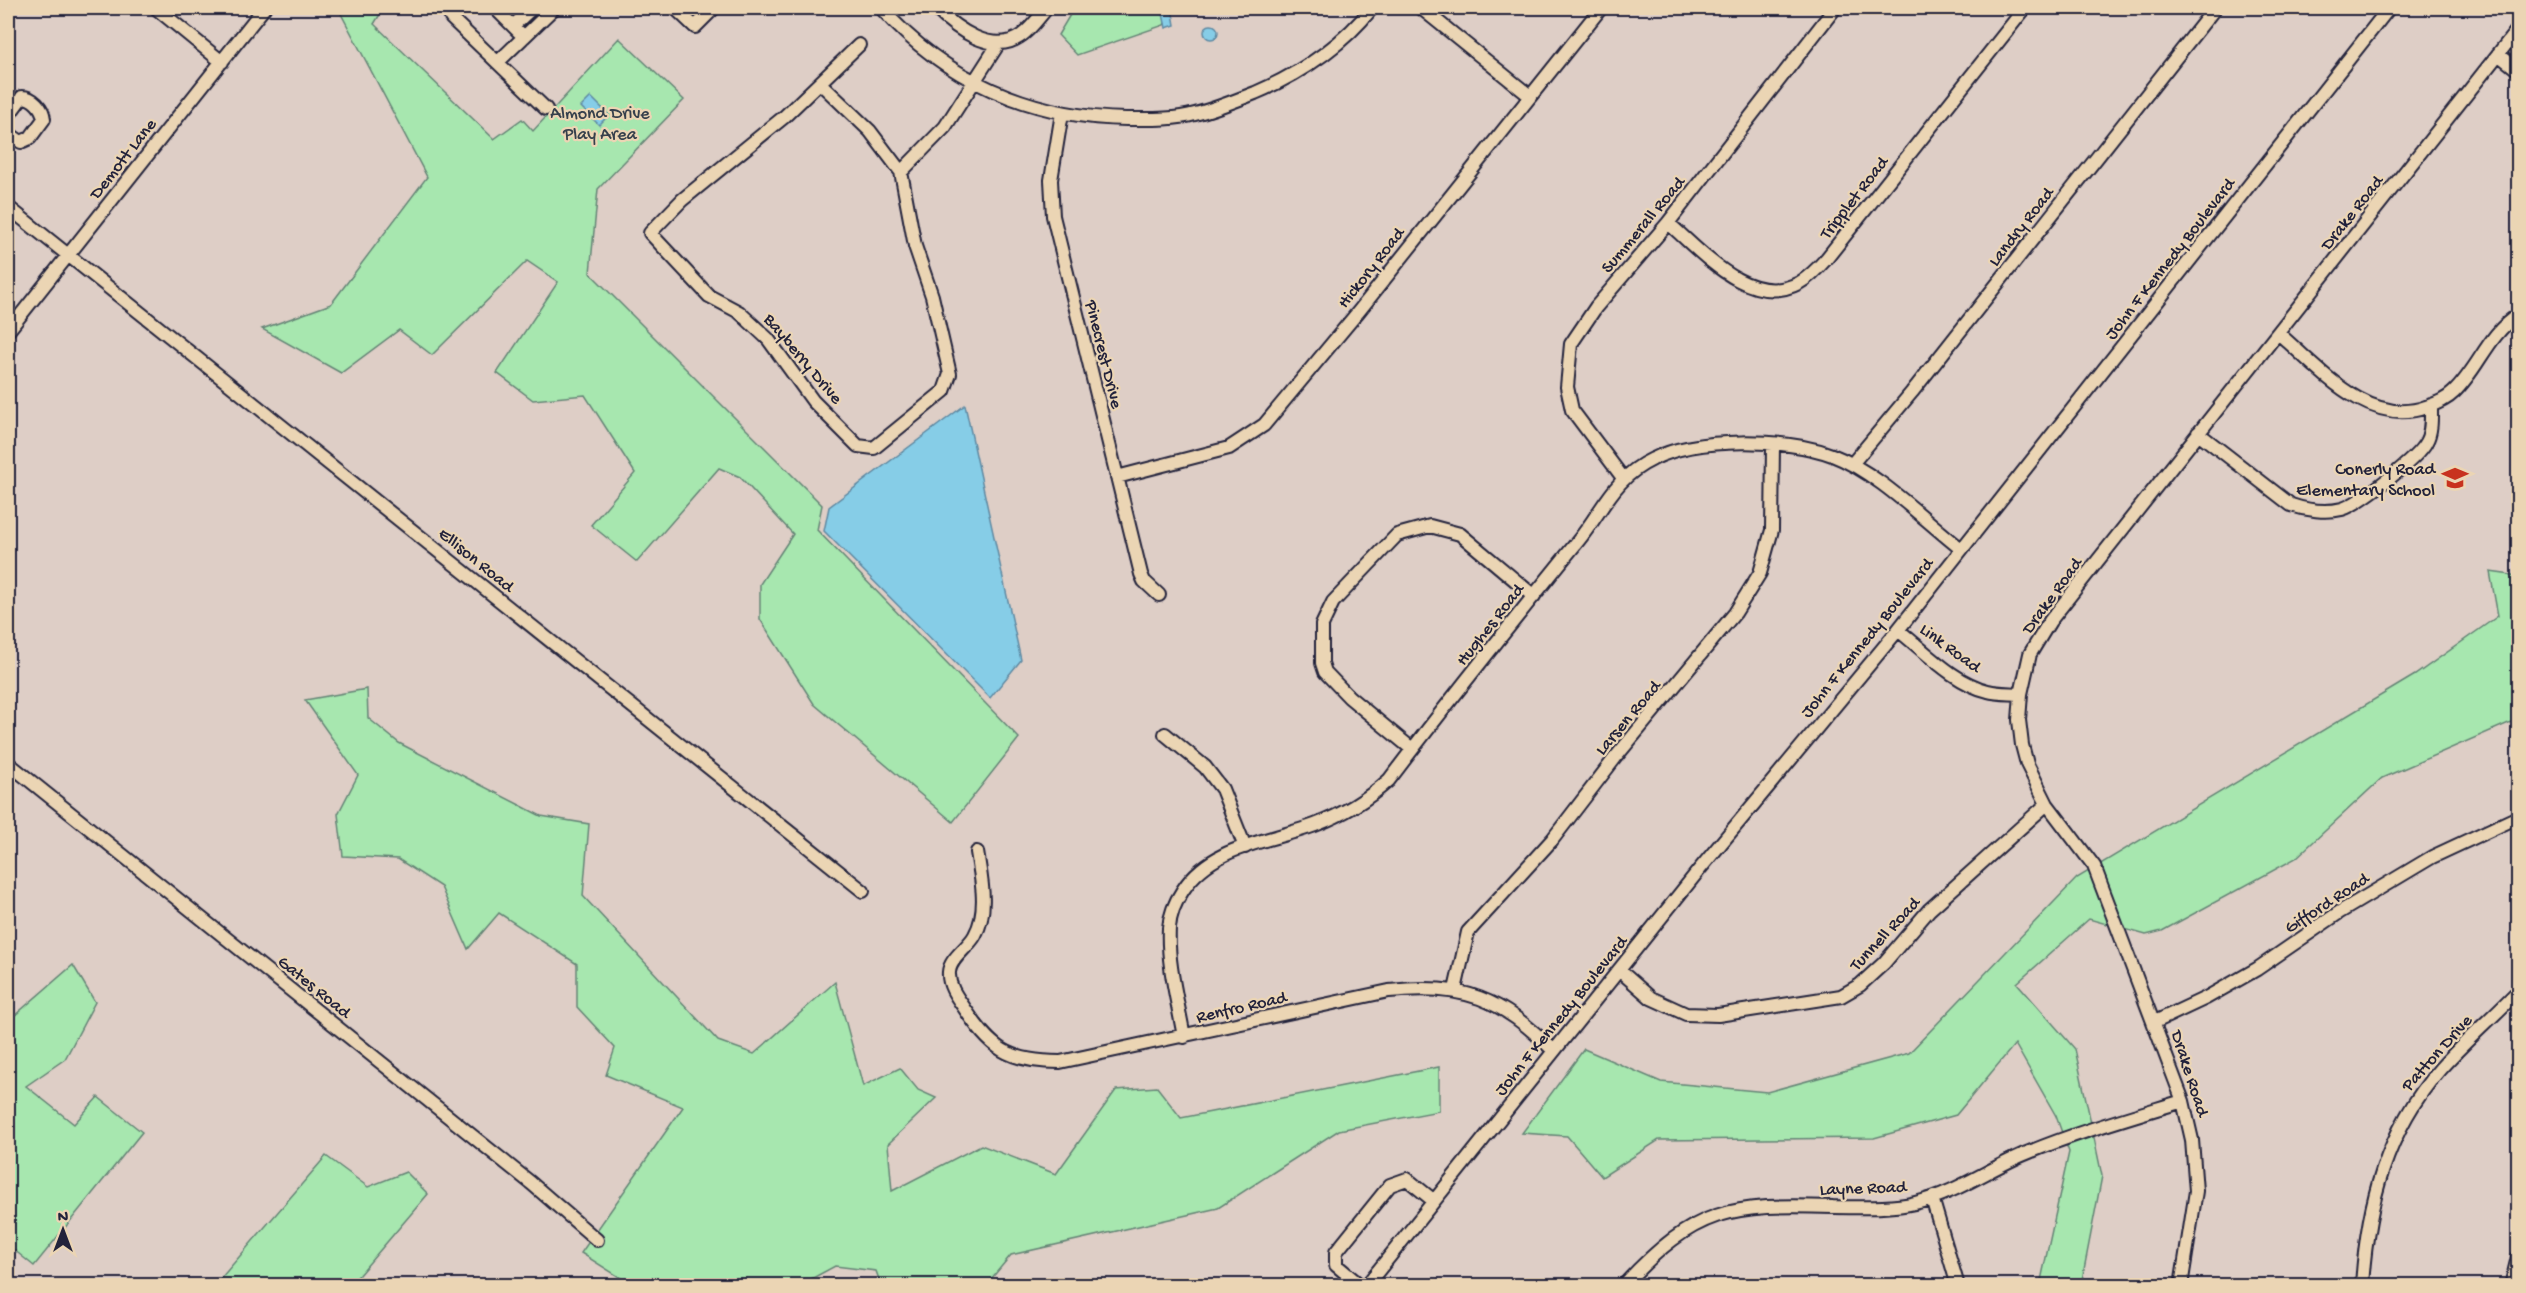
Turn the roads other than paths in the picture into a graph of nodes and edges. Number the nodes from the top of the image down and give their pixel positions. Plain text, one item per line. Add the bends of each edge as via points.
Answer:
1 (156, 8) edge
2 (264, 8) edge
3 (451, 8) edge
4 (495, 8) edge
5 (532, 8) edge
6 (554, 8) edge
7 (675, 8) edge
8 (714, 8) edge
9 (881, 8) edge
10 (935, 8) edge
11 (1047, 8) edge
12 (1372, 8) edge
13 (1421, 8) edge
14 (1601, 8) edge
15 (1835, 8) edge
16 (2025, 8) edge
17 (2215, 8) edge
18 (2389, 8) edge
19 (513, 26) junction
20 (2518, 29) edge
21 (524, 37) junction
22 (999, 43) junction
23 (859, 45) dead end
24 (2498, 54) junction
25 (222, 62) junction
26 (498, 62) junction
27 (2518, 70) edge
28 (973, 82) junction
29 (820, 83) junction
30 (1530, 96) junction
31 (546, 110) dead end
32 (1062, 113) junction
33 (8, 116) edge
34 (8, 133) edge
35 (900, 172) junction
36 (8, 207) edge
37 (1668, 223) junction
38 (68, 255) junction
39 (2518, 315) edge
40 (8, 331) edge
41 (2277, 333) junction
42 (2431, 405) junction
43 (2199, 433) junction
44 (1773, 445) junction
45 (1852, 464) junction
46 (1117, 477) junction
47 (1623, 478) junction
48 (1960, 548) junction
49 (1159, 595) dead end
50 (1534, 596) junction
51 (1898, 630) junction
52 (2021, 693) junction
53 (1165, 734) dead end
54 (1412, 749) junction
55 (8, 763) edge
56 (2047, 804) junction
57 (2518, 818) edge
58 (1245, 847) junction
59 (977, 852) dead end
60 (863, 891) dead end
61 (1619, 970) junction
62 (1455, 990) junction
63 (2518, 991) edge
64 (2155, 1022) junction
65 (1184, 1037) junction
66 (1554, 1051) junction
67 (2183, 1101) junction
68 (1932, 1198) junction
69 (1434, 1201) junction
70 (597, 1240) dead end
71 (2518, 1257) edge
72 (1361, 1286) edge
73 (1366, 1286) edge
74 (1623, 1286) edge
75 (1958, 1286) edge
76 (2181, 1286) edge
77 (2362, 1286) edge
78 (2511, 1286) edge

1 - 25 street
2 - 25 street, Demott Lane
3 - 26 street via 451,18
4 - 19 street
5 - 19 street
6 - 21 street
7 - 8 street via 695,27
9 - 28 street via 916,43
10 - 22 street via 964,32
11 - 22 street via 1020,37
12 - 32 street via 1323,55 1277,83 1228,104 1193,115 1157,119
13 - 30 street
14 - 30 street, Hickory Road
15 - 37 street, Summerall Road
16 - 37 street, Tripplet Road via 1827,258 1799,283 1764,288 1737,281
17 - 45 street, Landry Road
18 - 48 street, John F Kennedy Boulevard
19 - 21 street
20 - 24 street, Drake Road
21 - 26 street
22 - 28 street
23 - 29 street
24 - 27 street
24 - 41 street, Drake Road
25 - 38 street, Demott Lane
26 - 31 street
28 - 32 street via 1012,100
28 - 35 street via 945,128
29 - 35 street, Bayberry Drive via 870,131
29 - 35 street, Bayberry Drive via 682,200 650,233 709,296 740,312 768,339 813,401 864,449 885,441 944,391 950,374 932,296 915,246
30 - 46 street, Hickory Road via 1264,425 1229,448
32 - 46 street, Pinecrest Drive via 1052,169 1053,216
33 - 34 street via 22,97 28,97 40,107 44,119 30,138 21,142
36 - 38 street, Ellison Road
37 - 47 street, Summerall Road via 1577,332 1568,358 1567,387 1572,410
38 - 40 street, Demott Lane
38 - 60 street, Ellison Road
39 - 42 street via 2497,332 2455,391
41 - 42 street via 2364,403 2400,412
41 - 43 street, Drake Road
42 - 43 street via 2430,433 2420,451 2355,503 2336,510 2291,505
43 - 52 street, Drake Road via 2050,621 2030,654
44 - 45 street, Hughes Road via 1831,454
44 - 47 street, Hughes Road via 1675,450
44 - 62 street, Larsen Road via 1772,530 1760,573 1735,613 1552,840 1468,932
45 - 48 street, Hughes Road
46 - 49 street, Pinecrest Drive via 1141,574
47 - 50 street, Hughes Road
48 - 51 street, John F Kennedy Boulevard
50 - 54 street, Hughes Road
50 - 54 street via 1460,534 1431,526 1397,535 1333,602 1322,625 1325,672
51 - 52 street, Link Road via 1974,687
51 - 61 street, John F Kennedy Boulevard
52 - 56 street, Drake Road via 2022,745
53 - 58 street via 1205,767 1222,789
54 - 58 street, Hughes Road via 1389,780 1366,800 1315,825
55 - 70 street, Gates Road via 522,1175
56 - 61 street, Tunnell Road via 1929,910 1884,963 1841,996 1718,1015 1686,1014 1651,998
56 - 64 street, Drake Road via 2094,866
57 - 64 street, Gifford Road via 2432,857 2340,912 2257,969
58 - 65 street, Hughes Road via 1212,859 1199,869 1173,905 1169,928 1172,972
59 - 65 street, Renfro Road via 982,890 979,926 951,966 952,987 991,1043 1009,1055 1035,1062 1060,1062
61 - 66 street, John F Kennedy Boulevard
62 - 65 street, Renfro Road via 1429,987 1389,991
62 - 66 street, Renfro Road via 1500,1006
63 - 77 street, Patton Drive via 2440,1069 2398,1130 2373,1196 2364,1241
64 - 67 street, Drake Road
66 - 69 street, John F Kennedy Boulevard
67 - 68 street, Layne Road via 2027,1153
67 - 76 street, Drake Road via 2193,1140 2196,1191
68 - 74 street, Layne Road via 1876,1208 1764,1205 1729,1210 1669,1240
68 - 75 street
69 - 72 street via 1407,1179 1390,1185 1336,1252 1336,1265
69 - 73 street, John F Kennedy Boulevard
71 - 78 street

